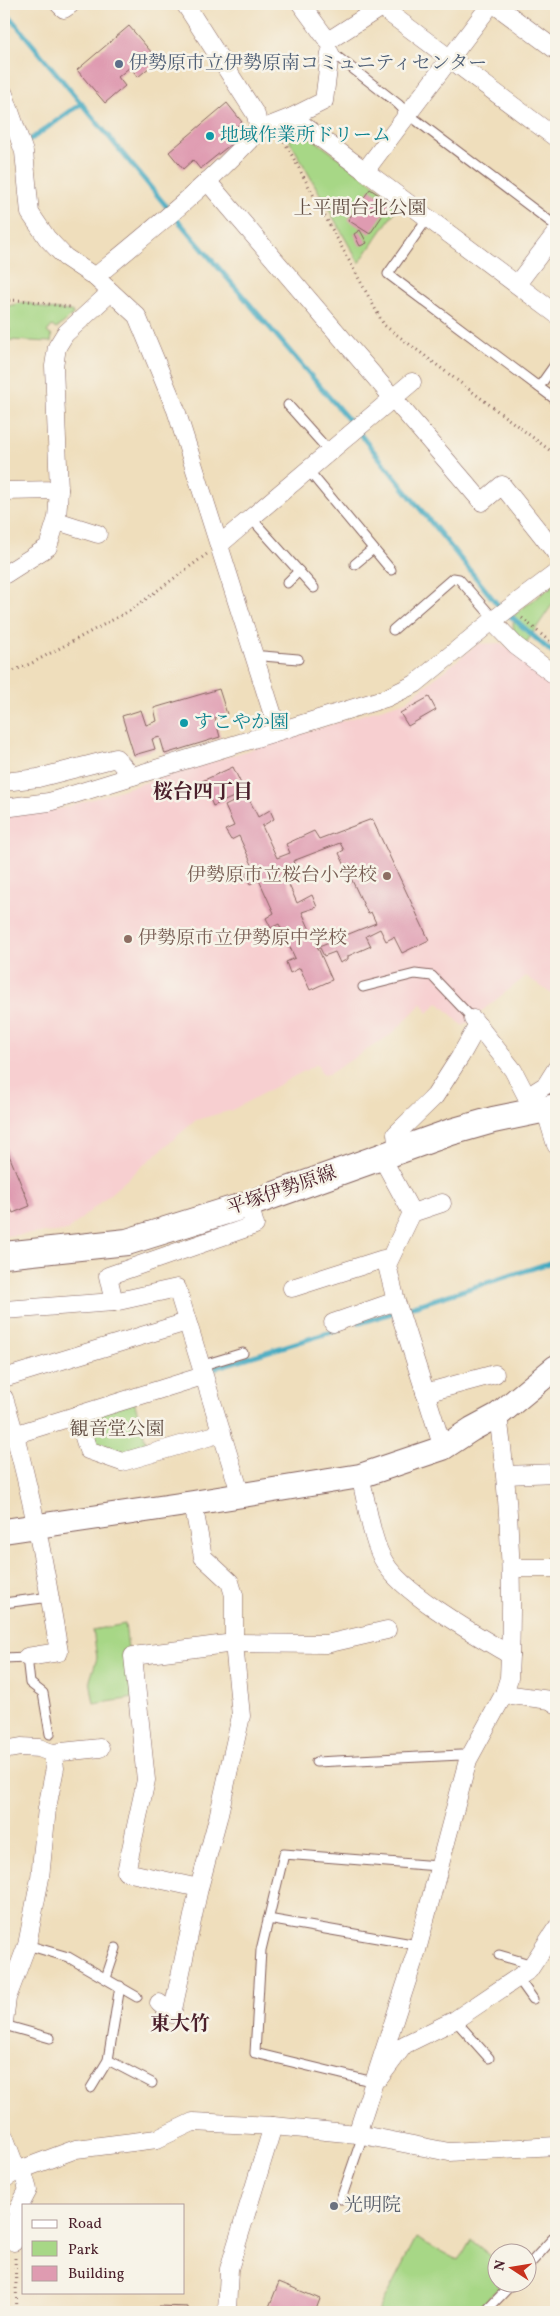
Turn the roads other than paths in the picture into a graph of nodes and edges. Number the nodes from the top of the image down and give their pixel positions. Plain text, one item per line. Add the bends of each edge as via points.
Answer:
1 (59, 4) edge
2 (70, 4) edge
3 (185, 4) edge
4 (301, 4) edge
5 (493, 4) edge
6 (384, 6) edge
7 (329, 47) junction
8 (556, 50) edge
9 (450, 59) junction
10 (4, 94) edge
11 (408, 114) junction
12 (292, 117) junction
13 (267, 127) junction
14 (556, 138) edge
15 (365, 171) junction
16 (208, 181) junction
17 (428, 219) junction
18 (556, 226) edge
19 (556, 233) edge
20 (95, 277) junction
21 (517, 284) junction
22 (111, 292) junction
23 (556, 314) edge
24 (556, 364) edge
25 (412, 382) dead end
26 (539, 387) junction
27 (394, 398) junction
28 (556, 400) edge
29 (288, 405) dead end
30 (330, 451) junction
31 (308, 470) junction
32 (59, 490) junction
33 (4, 491) edge
34 (251, 518) junction
35 (57, 521) junction
36 (98, 534) dead end
37 (219, 545) junction
38 (373, 549) junction
39 (556, 553) edge
40 (355, 564) dead end
41 (391, 570) dead end
42 (298, 571) junction
43 (556, 573) edge
44 (4, 574) edge
45 (287, 583) dead end
46 (314, 588) dead end
47 (493, 620) junction
48 (393, 630) dead end
49 (255, 658) junction
50 (298, 658) dead end
51 (556, 676) edge
52 (278, 731) junction
53 (132, 776) junction
54 (4, 782) edge
55 (4, 808) edge
56 (363, 987) dead end
57 (476, 1022) junction
58 (556, 1069) edge
59 (540, 1106) edge
60 (556, 1145) edge
61 (389, 1153) junction
62 (442, 1203) dead end
63 (249, 1204) junction
64 (412, 1213) junction
65 (4, 1256) edge
66 (389, 1260) junction
67 (292, 1288) dead end
68 (396, 1301) junction
69 (114, 1302) junction
70 (4, 1310) edge
71 (187, 1322) junction
72 (333, 1323) dead end
73 (243, 1353) dead end
74 (556, 1367) edge
75 (201, 1371) junction
76 (495, 1374) dead end
77 (4, 1378) edge
78 (425, 1393) junction
79 (4, 1398) edge
80 (76, 1415) junction
81 (498, 1415) junction
82 (222, 1433) junction
83 (9, 1436) edge
84 (443, 1448) junction
85 (556, 1473) edge
86 (506, 1475) junction
87 (360, 1476) junction
88 (241, 1496) junction
89 (193, 1503) junction
90 (36, 1526) junction
91 (4, 1531) edge
92 (511, 1568) junction
93 (556, 1568) edge
94 (50, 1597) junction
95 (4, 1603) edge
96 (387, 1630) dead end
97 (234, 1643) junction
98 (510, 1655) junction
99 (26, 1657) junction
100 (4, 1658) edge
101 (504, 1694) junction
102 (556, 1704) edge
103 (50, 1734) dead end
104 (100, 1748) dead end
105 (4, 1750) edge
106 (52, 1754) junction
107 (468, 1760) junction
108 (316, 1762) dead end
109 (438, 1866) junction
110 (199, 1888) junction
111 (268, 1919) junction
112 (556, 1929) edge
113 (27, 1945) junction
114 (418, 1945) junction
115 (116, 1948) dead end
116 (499, 1955) dead end
117 (533, 1966) junction
118 (106, 1978) junction
119 (518, 1978) junction
120 (120, 1986) junction
121 (137, 1997) dead end
122 (533, 1999) dead end
123 (159, 2003) dead end
124 (455, 2020) junction
125 (4, 2024) edge
126 (50, 2038) dead end
127 (489, 2058) dead end
128 (108, 2060) junction
129 (374, 2082) junction
130 (152, 2083) dead end
131 (91, 2088) dead end
132 (272, 2126) junction
133 (360, 2134) junction
134 (4, 2136) edge
135 (556, 2146) edge
136 (14, 2173) edge
137 (342, 2199) dead end
138 (556, 2235) edge
139 (14, 2242) road end
140 (538, 2255) edge
141 (502, 2294) edge
142 (226, 2312) edge
143 (485, 2312) edge

1 - 2 street via 64,9
3 - 13 street
4 - 7 street
5 - 8 street
5 - 9 street
6 - 7 street
6 - 9 street
7 - 11 lane
7 - 12 street via 324,101
9 - 11 street
9 - 14 street
10 - 20 street via 24,152 30,212 47,238 65,257
11 - 15 street
11 - 18 lane
12 - 13 street
12 - 15 street
13 - 16 street
15 - 17 street
16 - 20 street
16 - 27 street
17 - 21 street
17 - 26 lane via 388,274
19 - 21 street
20 - 22 street
21 - 23 street
22 - 32 street via 65,334 57,347 54,366
22 - 37 street via 137,316 176,410
24 - 26 lane
25 - 27 street
26 - 28 lane
27 - 30 street
27 - 39 street via 482,502 502,485
29 - 30 lane
30 - 31 street
31 - 34 street
31 - 38 lane
32 - 33 street
32 - 35 street
34 - 37 street
34 - 42 lane
35 - 36 street
35 - 44 street via 48,548
37 - 49 street
38 - 40 lane
38 - 41 lane
42 - 45 lane
42 - 46 lane
43 - 47 street
47 - 48 lane via 459,579 453,578
47 - 51 street via 516,646
47 - 52 street via 415,684 386,698
49 - 50 lane
49 - 52 street
52 - 53 street
53 - 54 street via 116,758 38,778
53 - 55 street via 49,802
56 - 57 lane via 415,974 432,976
57 - 59 street
57 - 61 street via 460,1058 435,1096 396,1134
58 - 59 street via 546,1085
59 - 60 street
59 - 61 main road, 平塚伊勢原線
61 - 63 main road, 平塚伊勢原線
61 - 64 street
62 - 64 street
63 - 65 main road, 平塚伊勢原線 via 126,1242
63 - 69 street via 255,1225 108,1276
64 - 66 street
66 - 67 street via 383,1259
66 - 68 street via 387,1265
68 - 72 street
68 - 78 street
69 - 70 street
69 - 71 street via 177,1288
71 - 75 street
71 - 77 street
73 - 75 lane
74 - 81 street
75 - 80 street
75 - 82 street
76 - 78 street
78 - 84 street
79 - 83 street
80 - 82 street via 88,1450 122,1462
80 - 83 street
81 - 84 street
81 - 86 street
82 - 88 street
83 - 90 street
84 - 87 street
85 - 86 street
86 - 92 street
87 - 88 street
87 - 98 street via 378,1546 394,1577 453,1620
88 - 89 street
89 - 90 street
89 - 97 street via 203,1557 230,1582 234,1595
90 - 91 street
90 - 94 street
92 - 93 street
92 - 98 street
94 - 95 lane
94 - 99 street via 59,1652
96 - 97 street via 326,1644
97 - 110 street via 241,1716
97 - 110 street via 133,1656 146,1780 126,1872
98 - 101 street via 509,1678
99 - 100 lane
99 - 103 lane via 30,1683 43,1693
101 - 102 street via 550,1700
101 - 107 street
104 - 106 street
105 - 106 street via 39,1748
106 - 113 street via 55,1768
107 - 108 lane via 462,1755
107 - 109 street
109 - 111 lane via 284,1854
109 - 114 street
110 - 123 street via 172,2014
111 - 114 lane
111 - 129 lane via 261,1950 255,2053
112 - 117 street
113 - 118 lane via 68,1957
113 - 125 street via 7,1998
114 - 129 street
115 - 118 lane
116 - 117 lane
117 - 119 street
118 - 120 lane
119 - 122 lane
119 - 124 street
120 - 121 lane
120 - 128 lane
124 - 127 lane
124 - 129 street via 404,2045 384,2075
125 - 126 lane
128 - 130 lane
128 - 131 lane
129 - 133 street
132 - 133 street
132 - 136 street via 193,2122 156,2139 76,2149
132 - 142 street via 228,2269
133 - 135 street via 449,2152
133 - 137 lane
134 - 136 street
136 - 139 street via 28,2190 18,2209
138 - 140 lane
141 - 143 lane

